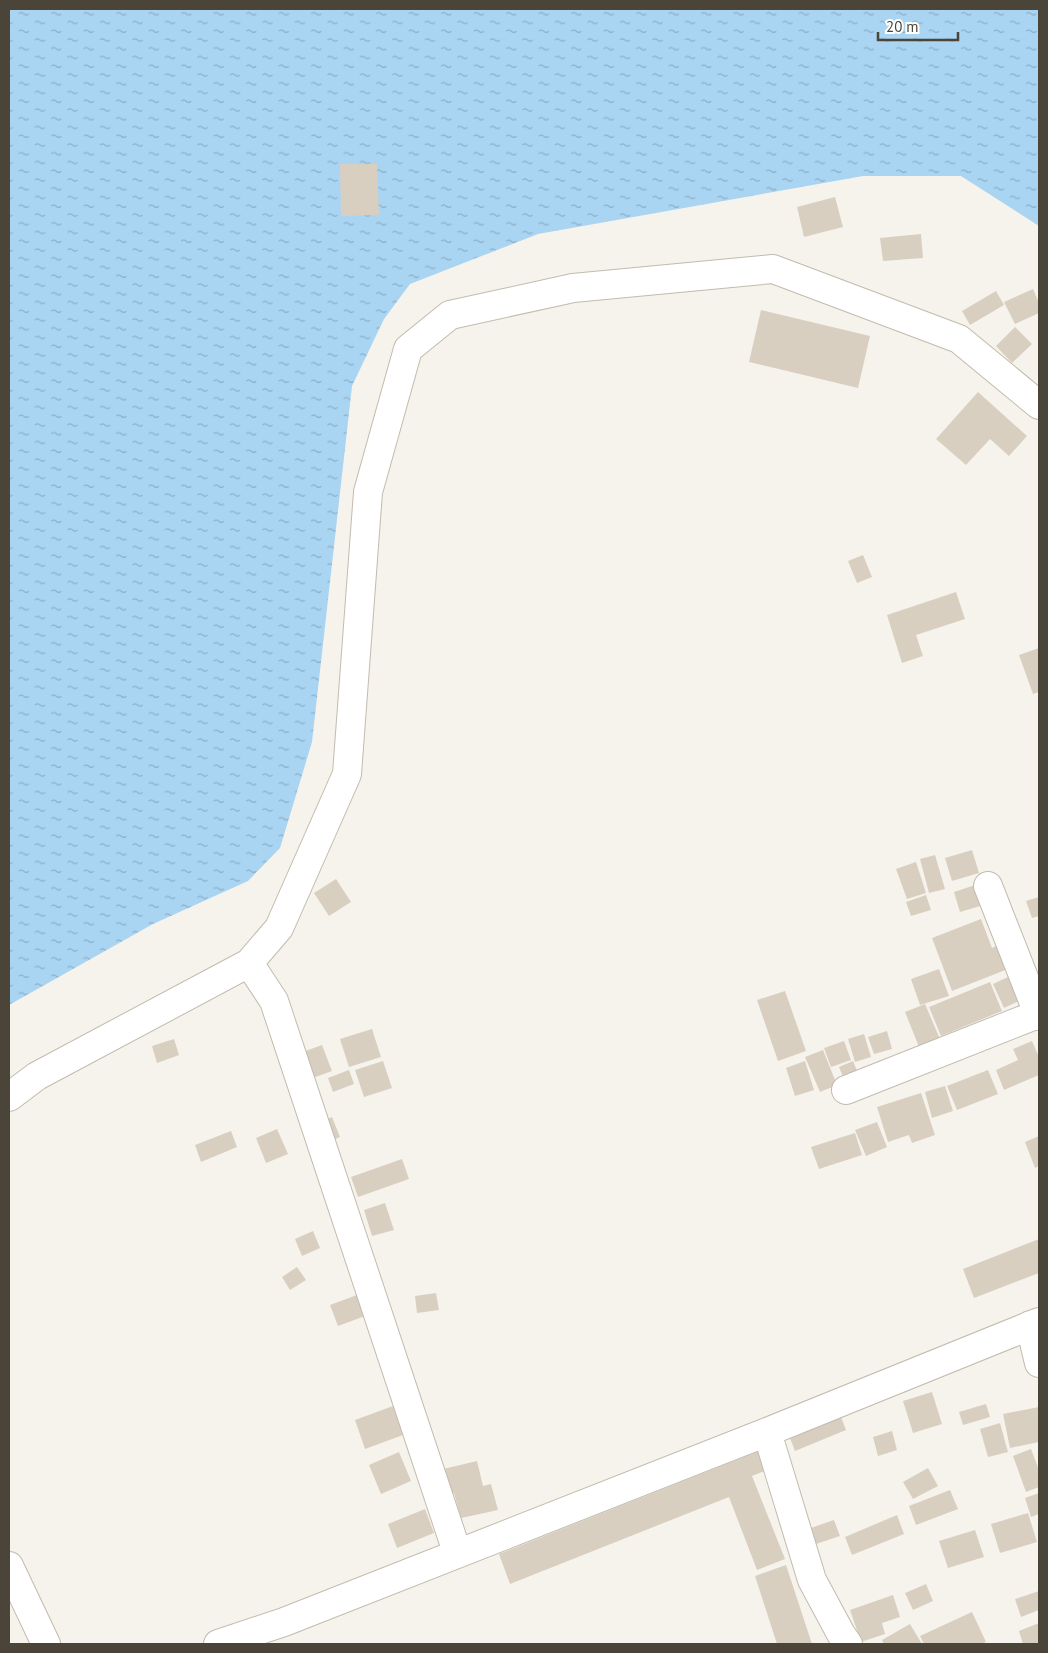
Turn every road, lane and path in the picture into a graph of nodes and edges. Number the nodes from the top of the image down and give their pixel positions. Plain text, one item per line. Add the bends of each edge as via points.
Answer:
1 (1039, 405) edge
2 (988, 886) dead end
3 (249, 963) junction
4 (1039, 1015) edge
5 (846, 1090) dead end
6 (9, 1097) edge
7 (1034, 1324) edge
8 (1039, 1363) edge
9 (768, 1432) junction
10 (458, 1552) junction
11 (9, 1566) edge
12 (288, 1633) edge
13 (46, 1644) edge
14 (218, 1644) edge
15 (848, 1644) edge

1 - 3 street via 959,339 773,269 573,288 450,315 408,349 368,492 347,774 279,928
2 - 4 street
3 - 6 street via 37,1076
3 - 10 street via 274,1001
4 - 5 street
7 - 8 street
7 - 9 street
9 - 10 street
9 - 15 street via 812,1580
10 - 12 street
11 - 13 street
12 - 14 street

